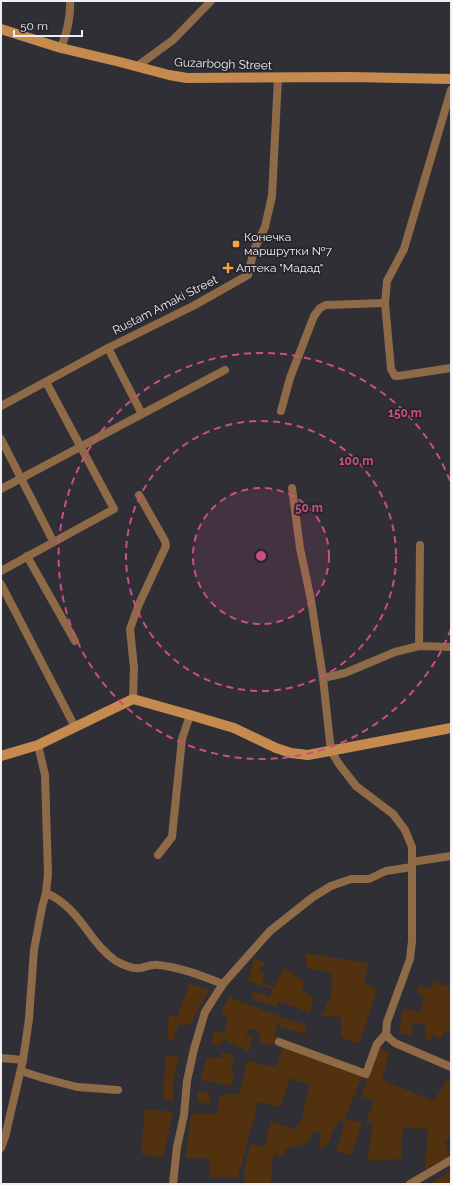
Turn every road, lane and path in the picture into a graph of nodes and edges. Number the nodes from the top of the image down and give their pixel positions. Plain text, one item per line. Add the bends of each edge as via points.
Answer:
1 (70, 1) edge
2 (211, 1) edge
3 (1, 29) edge
4 (61, 48) junction
5 (136, 67) junction
6 (278, 78) junction
7 (451, 79) edge
8 (451, 90) edge
9 (385, 302) junction
10 (108, 348) junction
11 (451, 368) edge
12 (225, 370) dead end
13 (46, 382) junction
14 (1, 406) edge
15 (281, 410) dead end
16 (142, 414) junction
17 (1, 439) edge
18 (80, 446) junction
19 (21, 479) junction
20 (292, 488) dead end
21 (1, 489) edge
22 (139, 495) dead end
23 (53, 541) junction
24 (420, 545) dead end
25 (27, 556) junction
26 (1, 571) edge
27 (1, 584) edge
28 (75, 641) dead end
29 (418, 646) junction
30 (451, 648) edge
31 (323, 678) junction
32 (133, 699) junction
33 (190, 714) junction
34 (76, 727) junction
35 (451, 728) edge
36 (38, 746) junction
37 (331, 751) junction
38 (1, 756) edge
39 (158, 855) dead end
40 (451, 856) edge
41 (412, 865) junction
42 (46, 893) junction
43 (222, 984) junction
44 (386, 1034) junction
45 (279, 1042) dead end
46 (1, 1058) edge
47 (23, 1060) junction
48 (451, 1067) edge
49 (21, 1071) junction
50 (118, 1090) dead end
51 (1, 1148) edge
52 (451, 1160) edge
53 (173, 1184) edge
54 (410, 1184) edge

1 - 4 street via 68,30
2 - 5 street via 173,40
3 - 4 street, Guzarbogh Street
4 - 5 street, Guzarbogh Street
5 - 6 street, Guzarbogh Street via 187,78
6 - 7 street, Guzarbogh Street
6 - 10 street, Rustam Amaki Street via 272,196 265,227 254,250 248,275 193,306
8 - 9 street via 404,249 387,281
9 - 11 street via 391,369 395,376
9 - 15 street via 326,305 320,308 314,316 290,378
10 - 13 street, Rustam Amaki Street
10 - 16 street
12 - 16 street
13 - 14 street, Rustam Amaki Street
13 - 18 street
16 - 18 street
17 - 19 street
18 - 19 street
18 - 23 street via 114,509
19 - 21 street
19 - 23 street
20 - 31 street
22 - 32 street via 166,546 130,629 134,668
23 - 25 street
24 - 29 street
25 - 26 street
25 - 28 street
27 - 34 street
29 - 30 street
29 - 31 street via 395,652 345,673
31 - 37 street
32 - 33 street
32 - 34 street
33 - 37 street via 234,728 291,753 308,755
33 - 39 street via 182,739 172,837
34 - 36 street
35 - 37 street
36 - 38 street
36 - 42 street via 44,775 48,874
37 - 41 street via 356,786 393,814 405,830 412,847
40 - 41 street
41 - 43 street via 386,871 368,879 351,879 331,886 313,897 270,931
41 - 44 street via 410,959 387,1022
42 - 43 street via 76,916 105,952 128,967 164,966 194,973
42 - 47 street via 34,950
43 - 53 street via 205,1012 194,1049
44 - 45 street via 377,1044 366,1074
44 - 48 street via 395,1042
46 - 47 street
47 - 49 street
49 - 50 street via 77,1086
49 - 51 street
52 - 54 street

